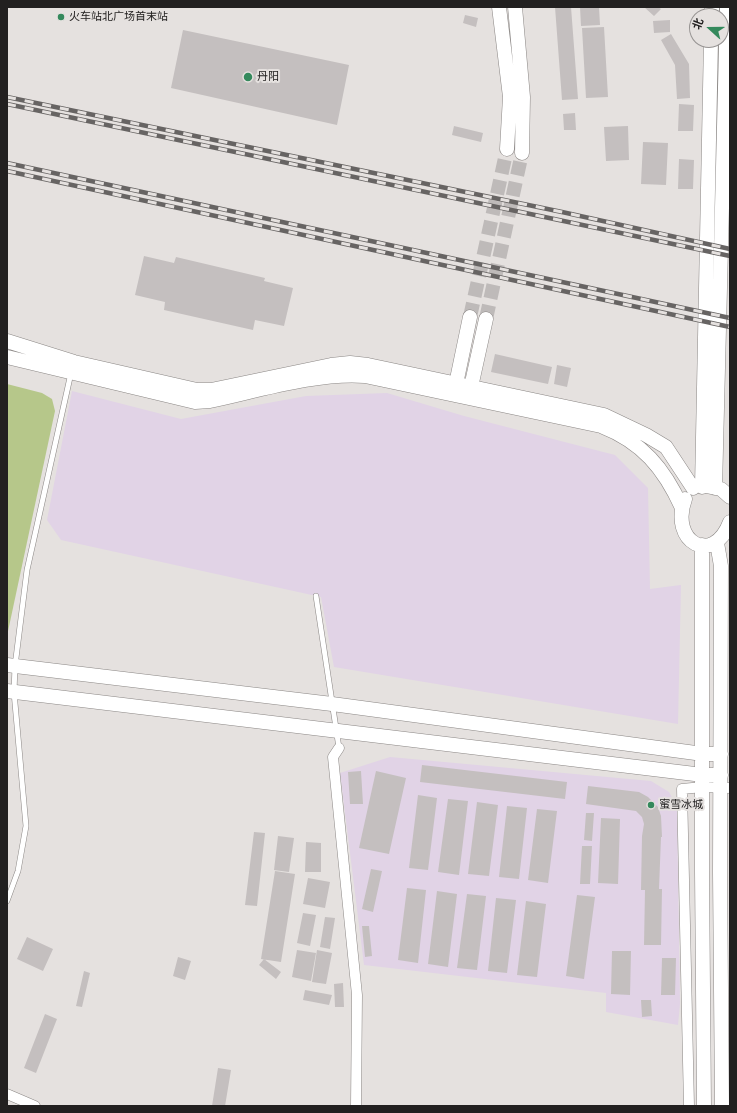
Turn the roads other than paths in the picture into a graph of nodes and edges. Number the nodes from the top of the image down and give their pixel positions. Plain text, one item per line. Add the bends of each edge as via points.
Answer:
1 (499, 7) edge
2 (515, 7) edge
3 (727, 7) edge
4 (712, 48) edge
5 (507, 149) tunnel mouth
6 (522, 153) tunnel mouth
7 (470, 316) tunnel mouth
8 (486, 319) tunnel mouth
9 (7, 341) edge
10 (7, 358) edge
11 (73, 367) junction
12 (462, 389) junction
13 (703, 488) junction
14 (730, 496) edge
15 (682, 508) junction
16 (730, 522) edge
17 (717, 543) junction
18 (702, 545) junction
19 (316, 596) dead end
20 (11, 665) edge
21 (11, 691) edge
22 (332, 704) junction
23 (336, 732) junction
24 (339, 748) joint
25 (703, 754) junction
26 (721, 754) junction
27 (703, 781) junction
28 (724, 783) edge
29 (7, 901) edge
30 (7, 1094) edge
31 (35, 1106) edge
32 (356, 1106) edge
33 (689, 1106) edge
34 (704, 1106) edge
35 (722, 1106) edge

1 - 5 street via 510,96
2 - 6 street via 523,97
3 - 13 street
4 - 13 street
7 - 12 street
8 - 12 street
9 - 11 street
10 - 11 street
11 - 12 street via 195,402 347,374
11 - 20 lane via 27,570
12 - 13 street via 604,415 646,435 666,448
12 - 15 street via 619,433 637,445 653,461 672,484
13 - 14 street via 721,489
13 - 15 street via 686,498
15 - 18 street via 681,523 685,534 695,543
16 - 17 street
17 - 18 street
17 - 26 street via 721,566
18 - 25 street
19 - 22 lane
20 - 21 lane
20 - 22 street
21 - 23 street
21 - 29 lane via 26,826 18,871
22 - 23 lane
22 - 25 street
23 - 24 lane
23 - 27 street
24 - 32 street via 333,757 357,995
25 - 26 street
25 - 27 street
26 - 28 street
27 - 28 street
27 - 33 street via 682,789
27 - 34 street
28 - 35 street via 720,872
30 - 31 street

